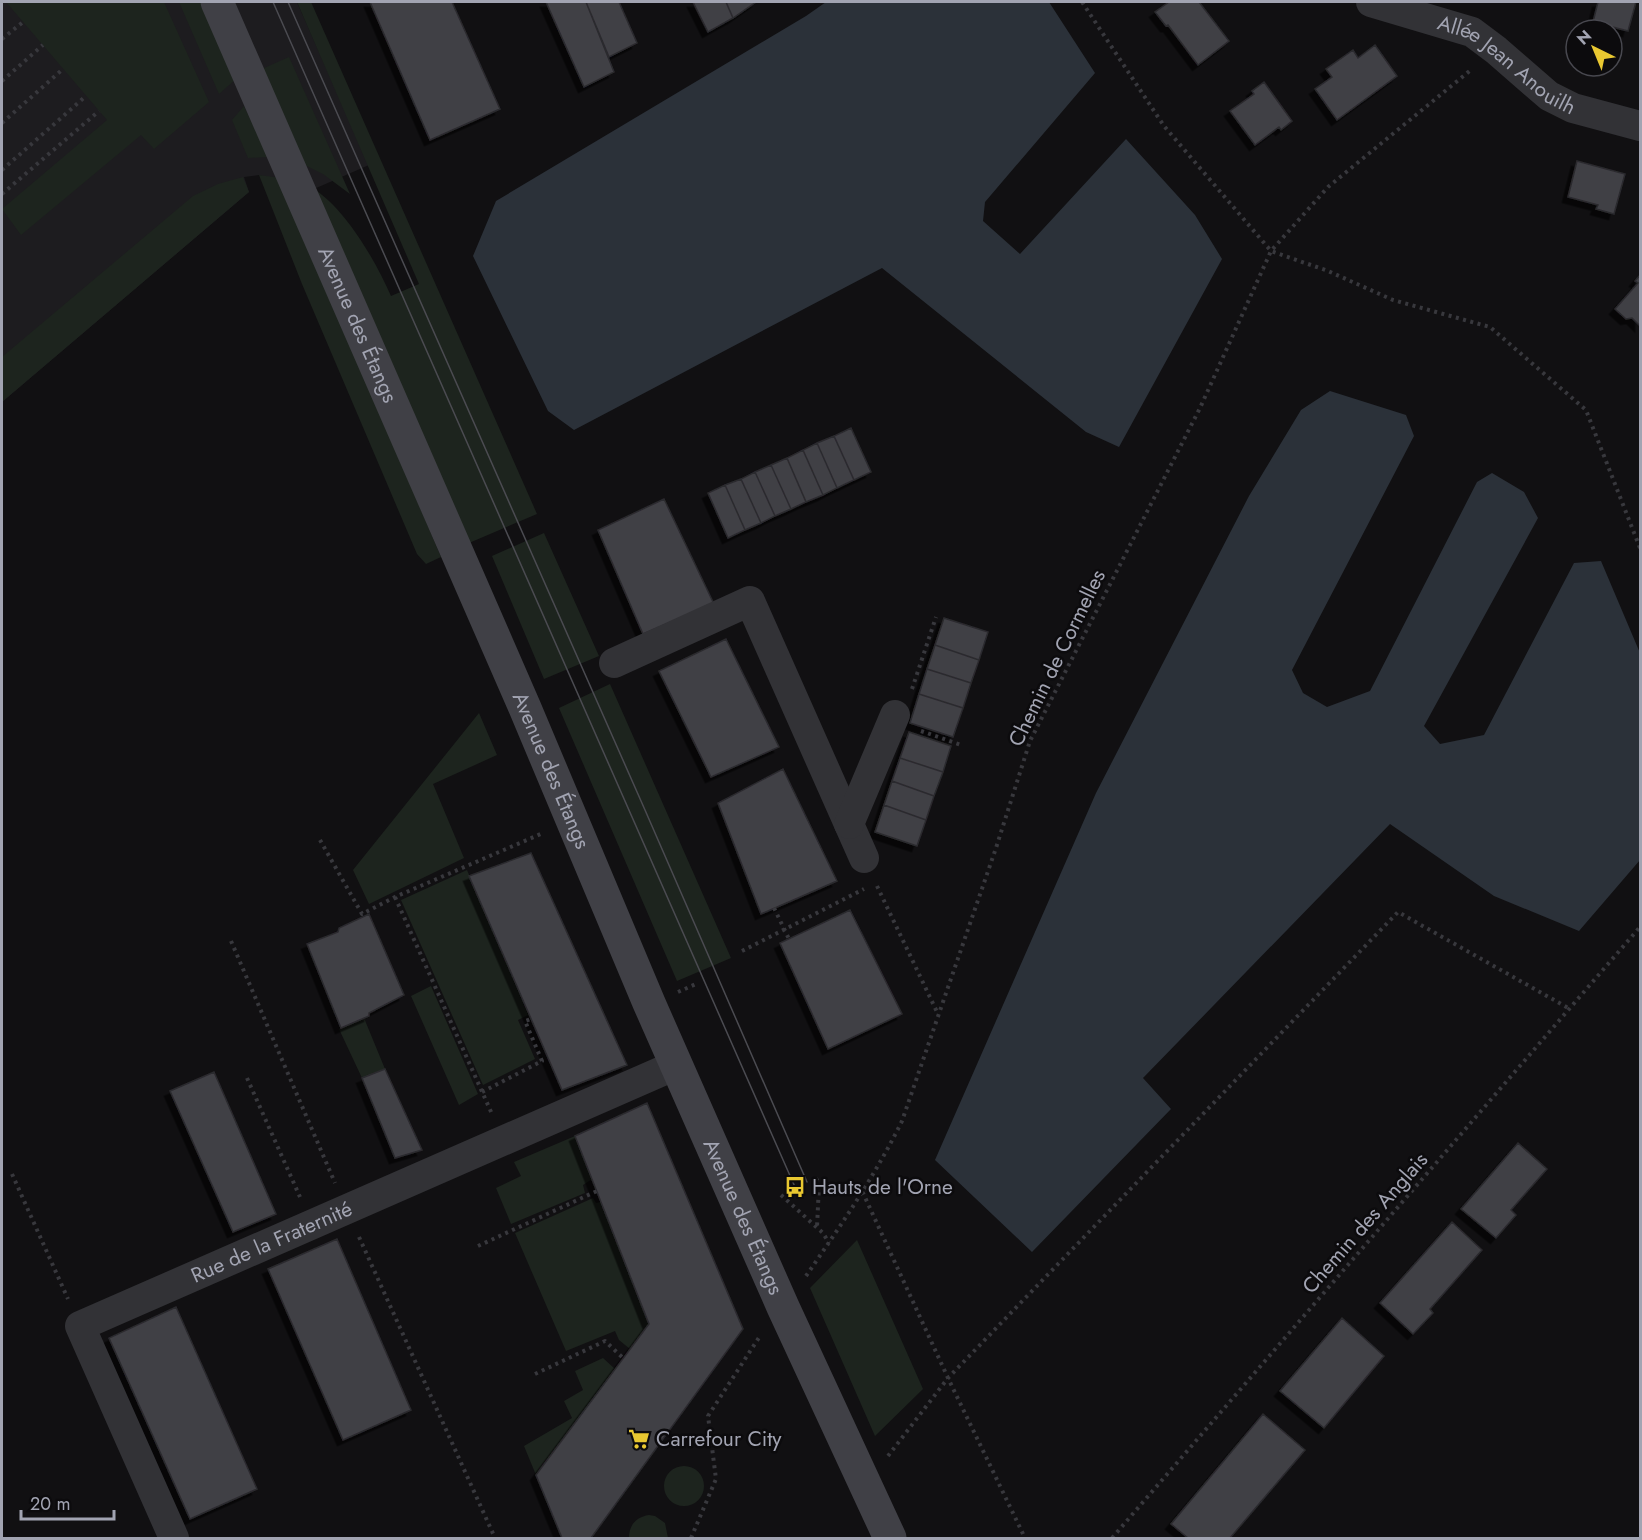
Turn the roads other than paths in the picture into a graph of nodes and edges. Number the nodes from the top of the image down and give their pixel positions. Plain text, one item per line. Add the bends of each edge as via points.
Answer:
1 (217, 2) edge
2 (1371, 2) edge
3 (1641, 126) edge
4 (614, 663) dead end
5 (903, 722) road end
6 (849, 824) junction
7 (870, 870) road end
8 (676, 1065) junction
9 (174, 1539) edge
10 (890, 1539) edge

1 - 8 street, Avenue des Étangs
2 - 3 street, Allée Jean Anouilh via 1472,32 1549,96 1573,108
4 - 6 street via 750,601
5 - 6 street
6 - 7 street
8 - 9 street, Rue de la Fraternité via 80,1326
8 - 10 street, Avenue des Étangs

